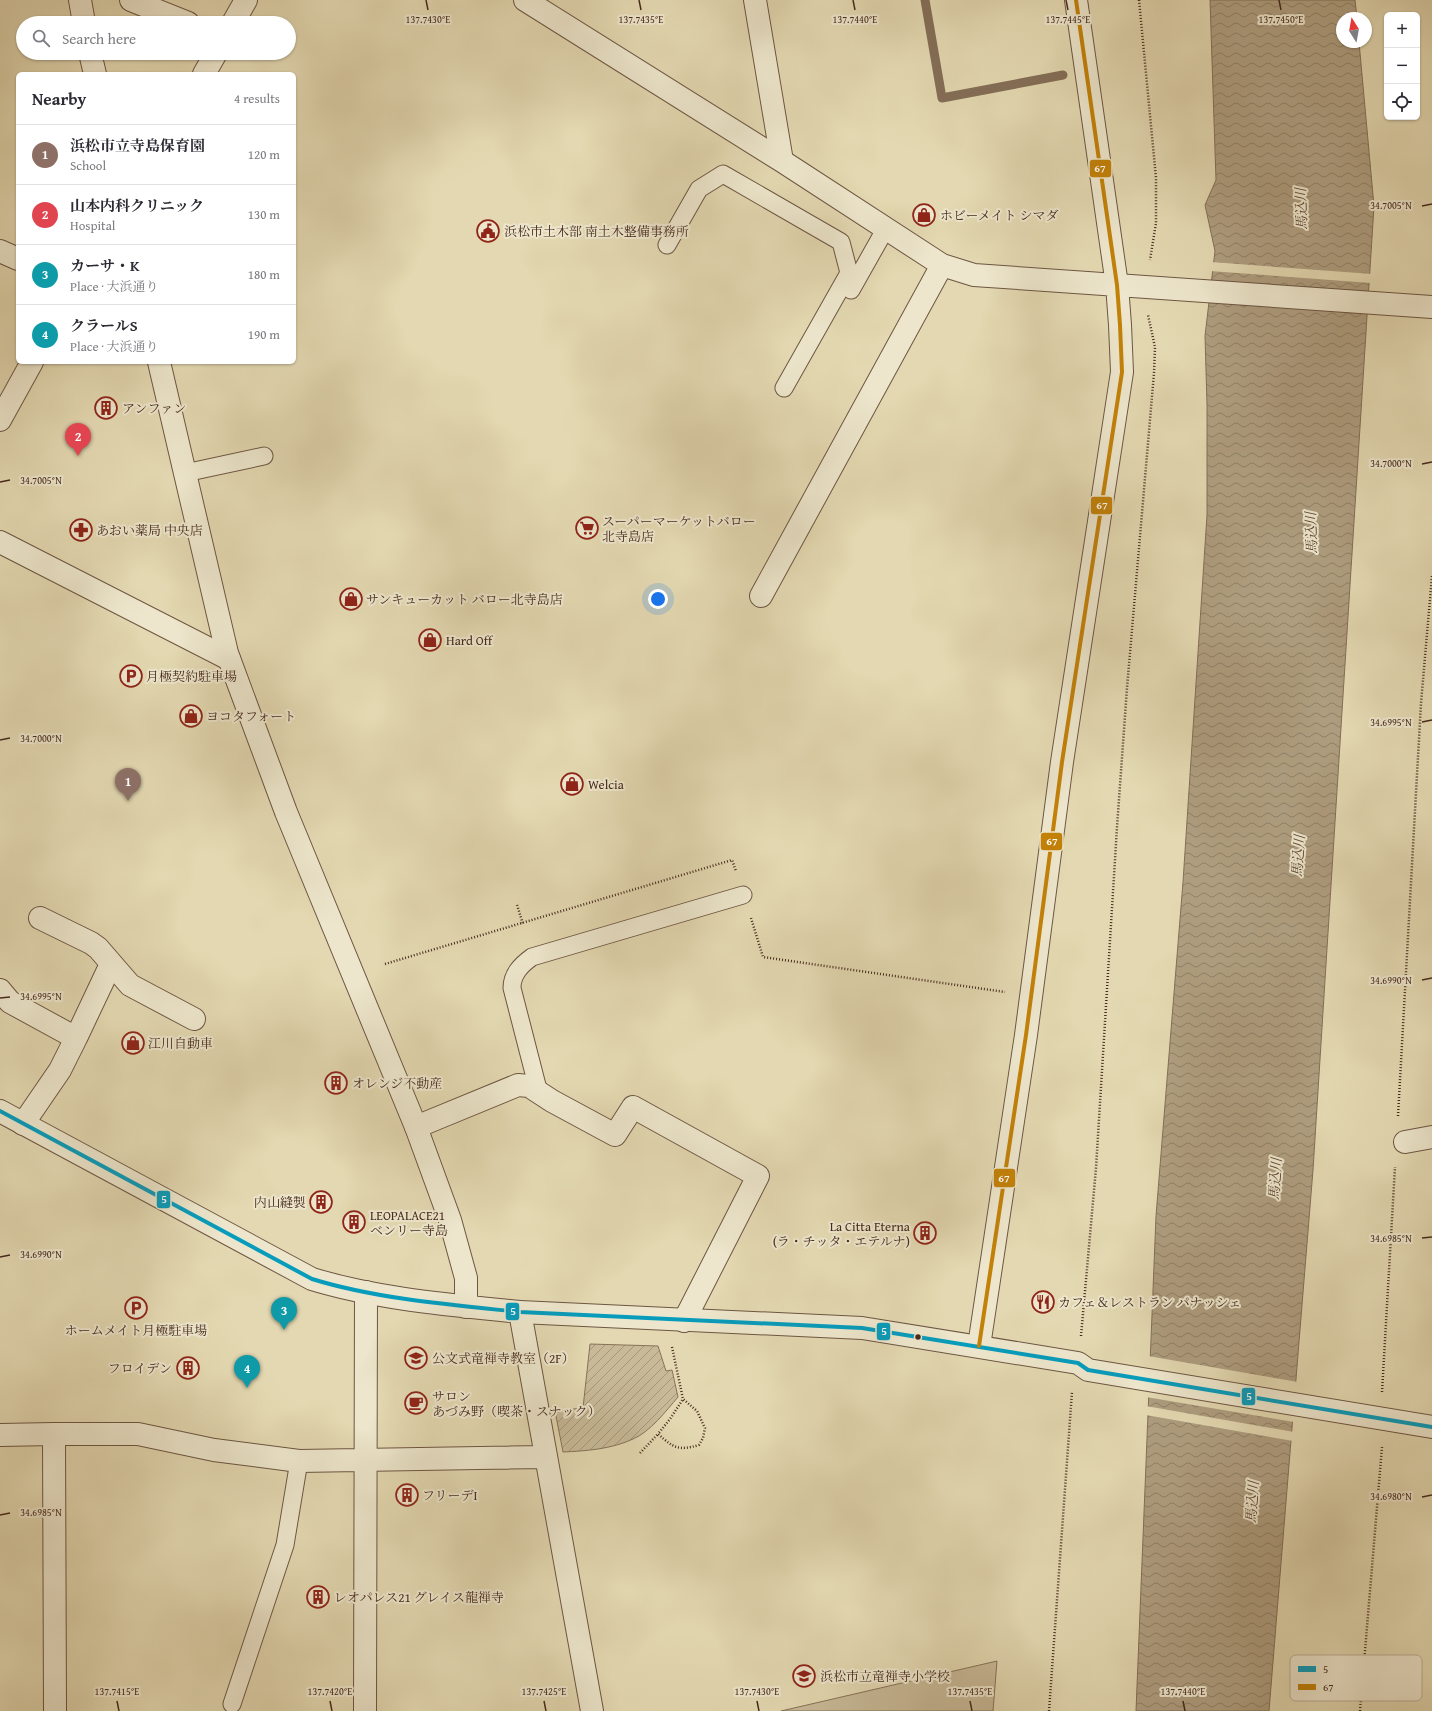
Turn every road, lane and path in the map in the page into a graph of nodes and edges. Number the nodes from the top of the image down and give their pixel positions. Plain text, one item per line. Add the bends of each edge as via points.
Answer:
1 (80, 0) edge
2 (131, 0) edge
3 (246, 0) edge
4 (525, 0) edge
5 (755, 0) edge
6 (1076, 0) edge
7 (1139, 0) edge
8 (83, 16) edge
9 (171, 16) edge
10 (237, 16) edge
11 (92, 60) edge
12 (212, 60) edge
13 (95, 72) edge
14 (205, 72) edge
15 (782, 161) junction
16 (886, 228) junction
17 (667, 245) dead end
18 (0, 251) edge
19 (16, 258) edge
20 (942, 265) junction
21 (1117, 285) junction
22 (1151, 286) junction
23 (851, 290) dead end
24 (1432, 307) edge
25 (31, 364) edge
26 (159, 364) edge
27 (784, 388) dead end
28 (0, 420) edge
29 (264, 456) dead end
30 (185, 473) junction
31 (0, 542) edge
32 (1432, 576) edge
33 (761, 596) dead end
34 (229, 658) junction
35 (743, 895) junction
36 (517, 905) dead end
37 (40, 918) dead end
38 (523, 924) junction
39 (111, 964) junction
40 (385, 964) dead end
41 (0, 990) edge
42 (1031, 996) junction
43 (194, 1019) dead end
44 (76, 1038) junction
45 (539, 1093) junction
46 (0, 1111) edge
47 (1398, 1118) dead end
48 (23, 1124) junction
49 (416, 1127) junction
50 (1432, 1138) edge
51 (1405, 1142) dead end
52 (1395, 1165) dead end
53 (366, 1292) junction
54 (466, 1307) junction
55 (520, 1312) junction
56 (684, 1320) junction
57 (671, 1344) dead end
58 (979, 1346) junction
59 (1083, 1367) junction
60 (683, 1399) junction
61 (1374, 1417) junction
62 (1432, 1427) edge
63 (54, 1434) junction
64 (658, 1434) junction
65 (0, 1435) edge
66 (640, 1454) dead end
67 (546, 1457) junction
68 (366, 1460) junction
69 (299, 1461) junction
70 (1365, 1655) edge
71 (1361, 1701) edge
72 (232, 1704) dead end
73 (55, 1711) edge
74 (365, 1711) edge
75 (592, 1711) edge
76 (1049, 1711) edge
77 (1360, 1711) edge

1 - 8 street
2 - 9 street
3 - 10 street
4 - 15 street
5 - 15 street
6 - 21 street
7 - 22 path via 1156,178 1156,223
11 - 13 street
12 - 14 street
15 - 16 street
16 - 20 street
16 - 23 lane
17 - 27 lane via 699,189 723,174 841,242 849,273
18 - 19 street
20 - 21 street via 974,275
20 - 33 street
21 - 22 street
21 - 42 street via 1122,372 1063,754
22 - 24 street
22 - 59 path via 1148,312 1155,347 1154,373 1126,696
25 - 28 street
26 - 30 street
29 - 30 lane
30 - 34 street
31 - 34 street
32 - 47 path via 1421,703
34 - 49 street via 286,812
35 - 38 path via 732,860
35 - 42 path via 763,956
35 - 45 lane via 532,957 523,963 512,979 512,988
36 - 38 path
37 - 39 street via 98,948
38 - 40 path
39 - 43 street via 134,988
39 - 44 street
41 - 44 street via 10,1002
42 - 58 street
44 - 48 street via 60,1070
45 - 49 street via 528,1086 518,1085
45 - 56 street via 615,1134 633,1107 758,1176
46 - 48 street
48 - 53 street via 312,1279
49 - 54 street via 450,1220 466,1278
50 - 51 street
52 - 61 path
53 - 54 street
53 - 68 street
54 - 55 street
55 - 56 street
55 - 67 street
56 - 58 street via 862,1328
57 - 60 path
58 - 59 street
59 - 61 street
59 - 76 path via 1071,1401
60 - 64 path
60 - 64 path via 697,1411 705,1428 699,1445 684,1449 671,1445
61 - 62 street
61 - 70 path via 1383,1453
63 - 65 street
63 - 69 street via 138,1434 214,1450
63 - 73 street
64 - 66 path
67 - 68 street
67 - 75 street
68 - 69 street
68 - 74 street
69 - 72 lane via 285,1545
71 - 77 path

